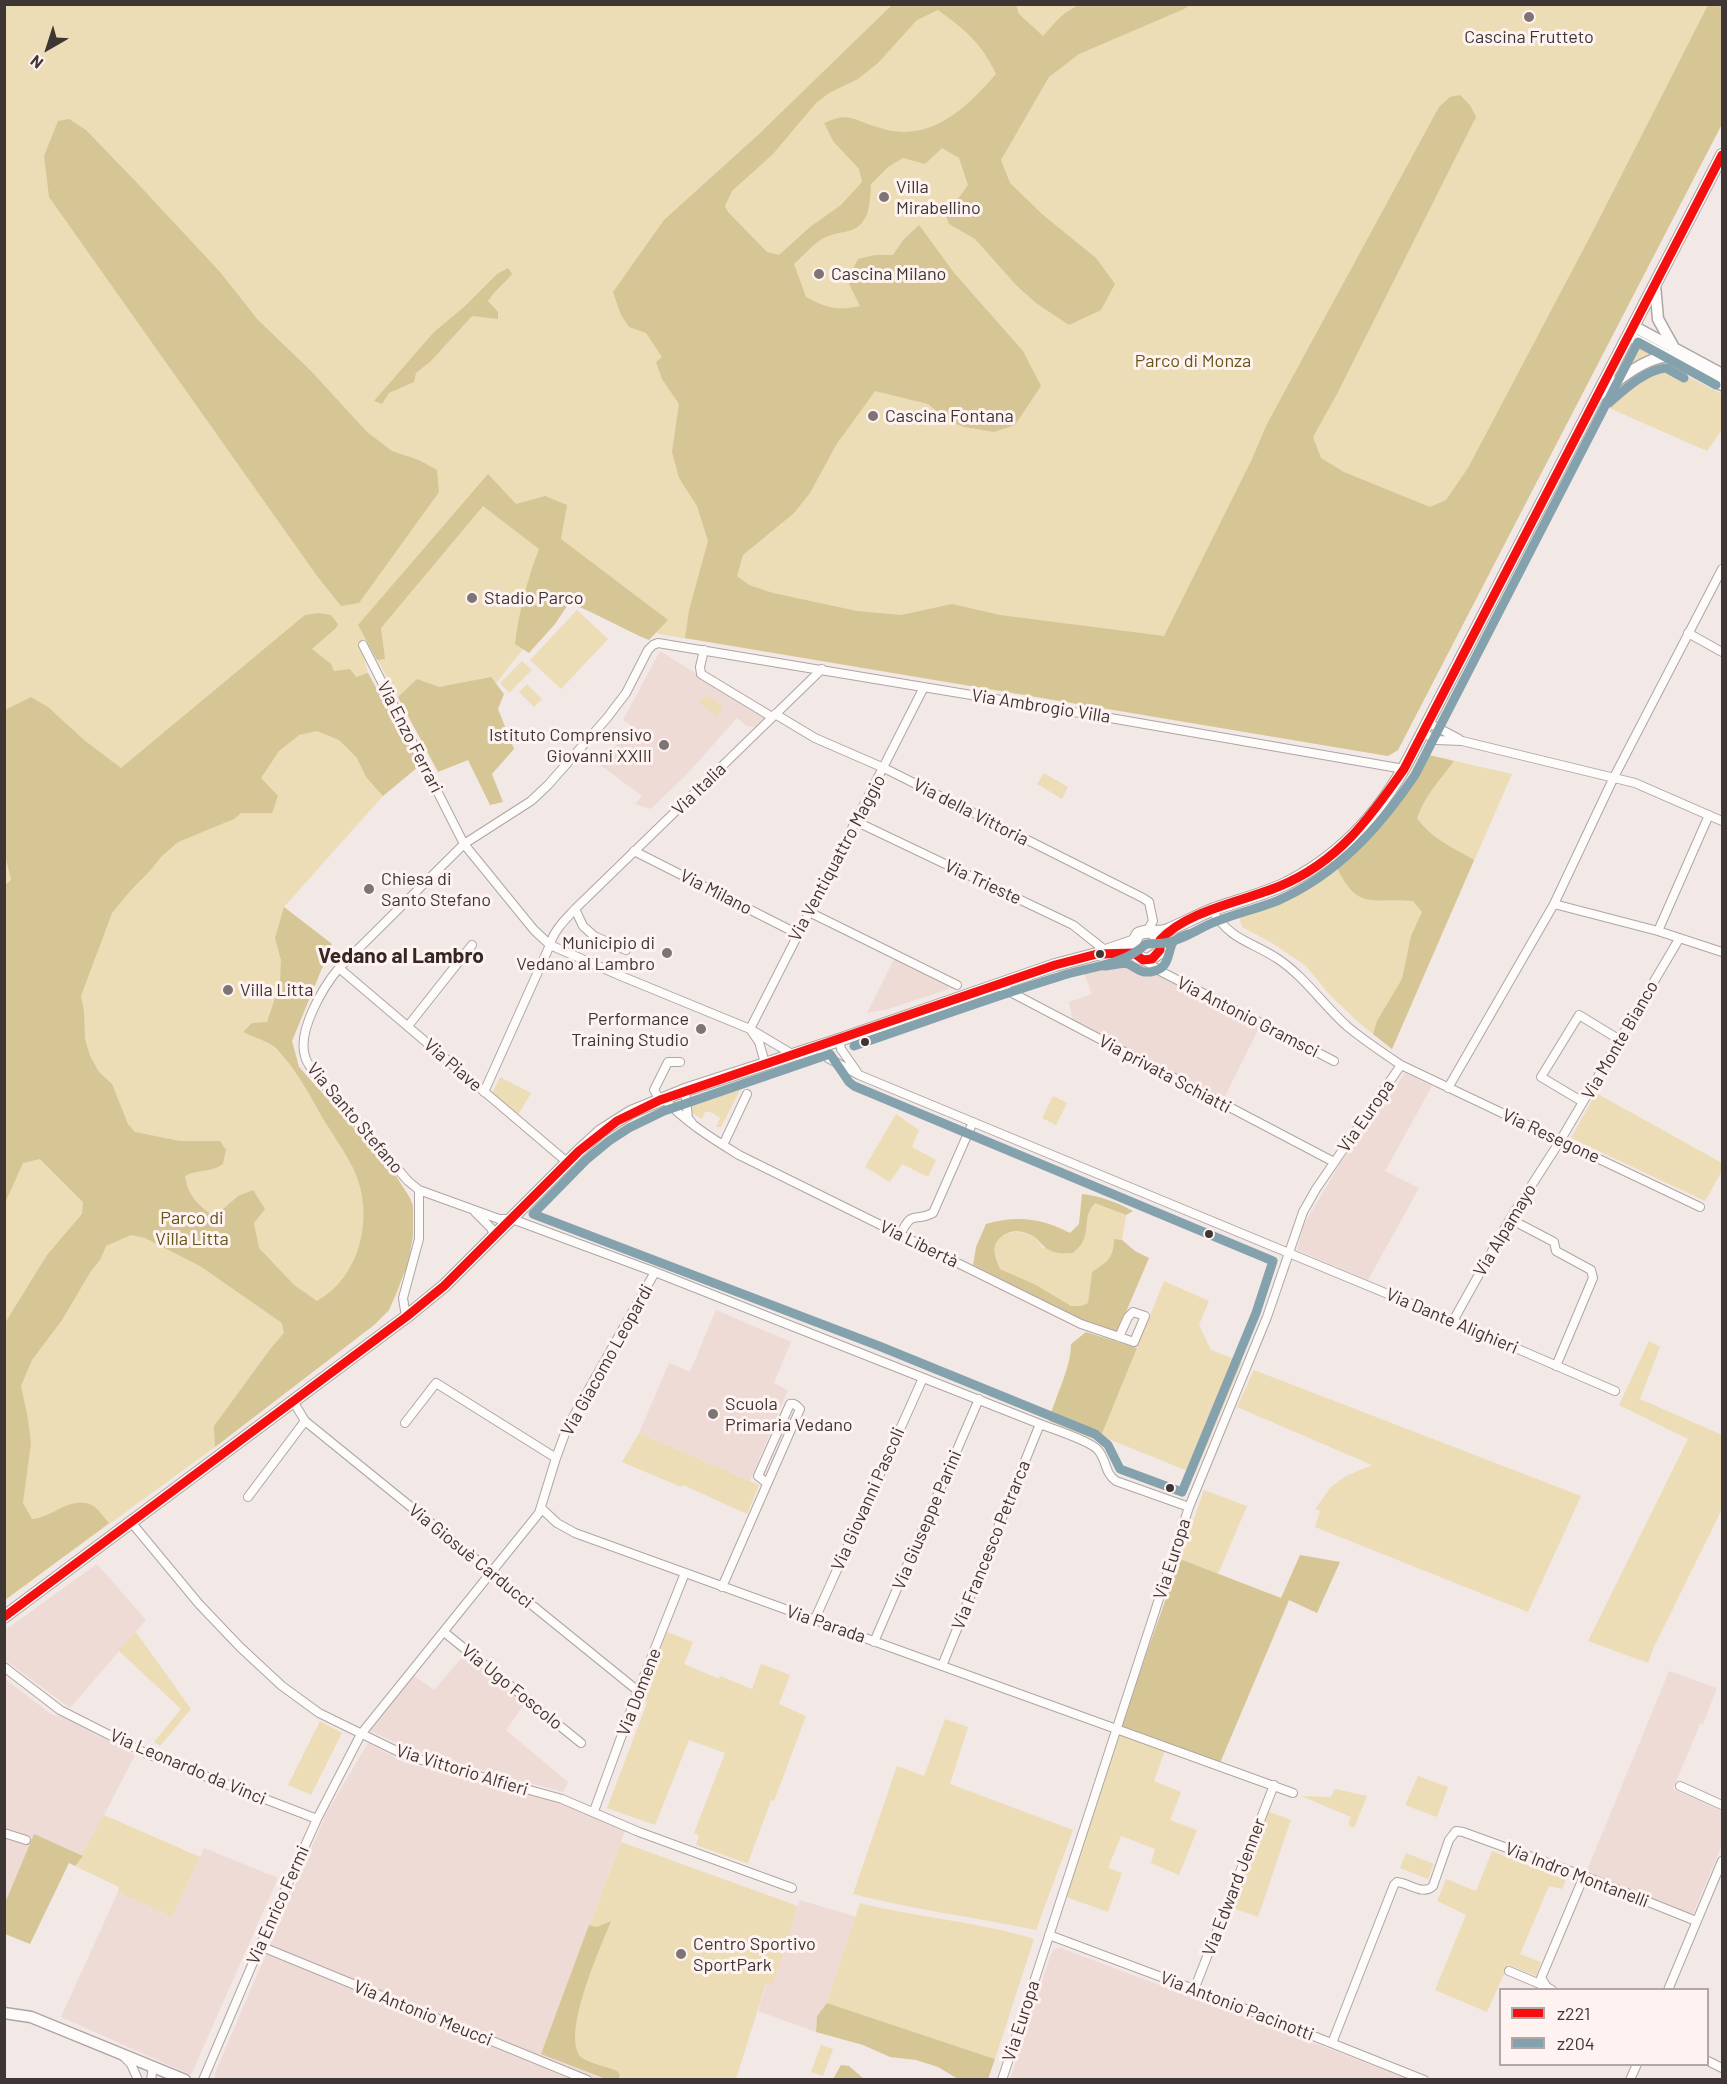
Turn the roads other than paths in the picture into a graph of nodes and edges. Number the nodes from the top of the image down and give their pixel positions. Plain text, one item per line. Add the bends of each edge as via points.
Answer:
1 (1722, 155) edge
2 (1655, 285) junction
3 (1631, 331) junction
4 (1672, 353) junction
5 (1722, 374) edge
6 (1722, 385) edge
7 (1597, 398) junction
8 (1722, 569) edge
9 (1688, 633) junction
10 (363, 645) dead end
11 (678, 645) joint
12 (704, 650) junction
13 (1722, 651) edge
14 (822, 669) junction
15 (924, 687) junction
16 (774, 716) junction
17 (1424, 727) junction
18 (884, 768) junction
19 (1404, 769) junction
20 (1614, 777) junction
21 (1709, 815) junction
22 (855, 821) junction
23 (1722, 821) edge
24 (464, 844) junction
25 (634, 851) junction
26 (1554, 904) junction
27 (575, 909) junction
28 (1212, 910) junction
29 (809, 912) junction
30 (1658, 931) junction
31 (798, 933) junction
32 (1156, 935) junction
33 (1679, 939) junction
34 (472, 945) dead end
35 (550, 945) junction
36 (626, 950) dead end
37 (1101, 952) junction
38 (1137, 952) junction
39 (1722, 952) edge
40 (339, 968) junction
41 (1162, 972) junction
42 (996, 984) junction
43 (957, 985) dead end
44 (408, 1026) junction
45 (750, 1029) junction
46 (839, 1040) junction
47 (1620, 1040) junction
48 (818, 1046) junction
49 (792, 1054) junction
50 (1334, 1061) dead end
51 (680, 1062) dead end
52 (765, 1063) junction
53 (1401, 1065) junction
54 (859, 1075) junction
55 (1448, 1088) junction
56 (685, 1090) junction
57 (484, 1092) junction
58 (747, 1094) dead end
59 (662, 1099) junction
60 (1583, 1102) junction
61 (973, 1122) junction
62 (698, 1130) junction
63 (1560, 1141) junction
64 (723, 1145) junction
65 (567, 1162) junction
66 (1334, 1162) junction
67 (419, 1190) junction
68 (1700, 1207) dead end
69 (472, 1209) junction
70 (512, 1219) junction
71 (1509, 1219) junction
72 (900, 1235) junction
73 (495, 1236) junction
74 (1288, 1254) junction
75 (655, 1272) junction
76 (406, 1317) junction
77 (1453, 1321) junction
78 (1119, 1337) dead end
79 (1557, 1366) junction
80 (923, 1378) junction
81 (1615, 1391) dead end
82 (980, 1399) junction
83 (293, 1401) junction
84 (305, 1421) junction
85 (405, 1424) dead end
86 (1040, 1424) junction
87 (556, 1458) junction
88 (767, 1483) junction
89 (248, 1497) dead end
90 (1189, 1507) junction
91 (541, 1508) junction
92 (131, 1522) junction
93 (492, 1573) junction
94 (685, 1573) junction
95 (722, 1587) junction
96 (4, 1617) edge
97 (814, 1621) junction
98 (444, 1632) junction
99 (874, 1642) junction
100 (942, 1666) junction
101 (4, 1667) edge
102 (638, 1691) junction
103 (1116, 1729) junction
104 (361, 1734) junction
105 (581, 1743) dead end
106 (1274, 1785) junction
107 (1680, 1786) dead end
108 (1293, 1793) dead end
109 (1722, 1805) edge
110 (594, 1811) junction
111 (317, 1819) junction
112 (4, 1833) edge
113 (26, 1840) dead end
114 (1722, 1861) edge
115 (1584, 1876) junction
116 (792, 1888) dead end
117 (1696, 1921) junction
118 (1049, 1935) junction
119 (260, 1946) junction
120 (1509, 1971) dead end
121 (1550, 1988) edge
122 (1668, 1988) edge
123 (1194, 1990) junction
124 (4, 2013) edge
125 (1332, 2043) junction
126 (120, 2052) junction
127 (153, 2066) junction
128 (138, 2079) edge
129 (143, 2079) edge
130 (151, 2079) edge
131 (165, 2079) edge
132 (183, 2079) edge
133 (203, 2079) edge
134 (583, 2079) edge
135 (1002, 2079) edge
136 (1424, 2079) edge

1 - 2 main road
2 - 3 main road
2 - 4 street via 1658,319
3 - 4 street
3 - 7 main road
4 - 5 street
4 - 6 street
4 - 7 street via 1636,368
7 - 17 main road
8 - 9 street
9 - 13 street
9 - 20 street
10 - 24 street, Via Enzo Ferrari
11 - 12 street, Via Ambrogio Villa
11 - 24 street, Via Santo Stefano via 652,645 626,693 548,785 531,801
12 - 14 street, Via Ambrogio Villa
12 - 16 street, Via della Vittoria via 701,674
14 - 15 street, Via Ambrogio Villa
14 - 16 street, Via Italia
15 - 18 street, Via Ventiquattro Maggio
15 - 19 street, Via Ambrogio Villa
16 - 18 street, Via della Vittoria
16 - 25 street, Via Italia
17 - 19 main road
17 - 20 street via 1462,741
18 - 22 street, Via Ventiquattro Maggio
18 - 32 street, Via della Vittoria via 1143,898 1149,902
19 - 28 main road via 1368,820 1317,866 1281,886
20 - 21 street
20 - 26 street
21 - 23 street
21 - 30 street
22 - 29 street, Via Ventiquattro Maggio
22 - 37 street, Via Trieste via 1073,925
24 - 35 street, Via Enzo Ferrari
24 - 40 street, Via Santo Stefano
25 - 27 street, Via Italia
25 - 31 street, Via Milano
26 - 30 street
26 - 55 street
27 - 35 street, Via Italia
27 - 36 street via 583,926 594,936
28 - 32 main road
28 - 53 street, Via Resegone via 1230,932 1278,959 1347,1027
29 - 31 street, Via Ventiquattro Maggio
29 - 43 street
30 - 33 street
31 - 45 street, Via Ventiquattro Maggio
32 - 38 main road via 1138,934
32 - 38 main road via 1152,959
32 - 41 street, Via della Vittoria
33 - 39 street
33 - 47 street, Via Monte Bianco
34 - 44 street
35 - 45 street
35 - 57 street, Via Italia
37 - 38 main road
37 - 42 main road
38 - 41 street, Via Antonio Gramsci
40 - 44 street, Via Piave
40 - 67 street, Via Santo Stefano via 305,1027 305,1057
41 - 50 street, Via Antonio Gramsci
42 - 46 main road
42 - 66 street, Via privata Schiatti
44 - 57 street, Via Piave
45 - 49 street
45 - 52 street
46 - 48 main road
46 - 54 street
47 - 60 street, Via Monte Bianco
47 - 60 street via 1579,1015 1546,1068 1541,1077
48 - 49 main road
48 - 54 street, Via Dante Alighieri via 828,1058
49 - 52 main road
51 - 59 street via 669,1062 660,1077 654,1090
52 - 56 main road
53 - 55 street, Via Resegone
53 - 66 street, Via Europa
54 - 61 street, Via Dante Alighieri
55 - 63 street, Via Resegone
56 - 59 main road
56 - 62 street via 688,1118
57 - 65 street, Via Piave
58 - 64 street
59 - 62 street, Via Libertà
59 - 65 main road via 631,1112 602,1131
60 - 63 street, Via Monte Bianco
61 - 72 street via 933,1213 914,1216
61 - 74 street, Via Dante Alighieri
62 - 64 street, Via Libertà
63 - 68 street, Via Resegone
63 - 71 street, Via Alpamayo
64 - 72 street, Via Libertà
65 - 70 main road
66 - 74 street, Via Europa via 1304,1212
67 - 69 street
67 - 76 street, Via Santo Stefano via 420,1239 403,1298
69 - 70 street via 499,1219
69 - 73 street
70 - 73 main road
70 - 75 street
71 - 77 street, Via Alpamayo
71 - 79 street via 1554,1242 1556,1251 1591,1270 1593,1278
72 - 78 street, Via Libertà via 1081,1324
73 - 76 main road
74 - 77 street, Via Dante Alighieri
74 - 90 street, Via Europa via 1268,1317
75 - 80 street
75 - 87 street, Via Giacomo Leopardi via 567,1428
76 - 83 main road
77 - 79 street, Via Dante Alighieri
79 - 81 street, Via Dante Alighieri
80 - 82 street
80 - 97 street, Via Giovanni Pascoli
82 - 86 street
82 - 99 street, Via Giuseppe Parini
83 - 84 street, Via Giosuè Carducci
83 - 92 main road
84 - 89 street
84 - 93 street, Via Giosuè Carducci
85 - 87 street via 436,1383
86 - 90 street via 1094,1447 1113,1479
86 - 100 street, Via Francesco Petrarca
87 - 91 street, Via Giacomo Leopardi
88 - 88 street via 800,1409 797,1405 790,1404 758,1476
88 - 95 street
90 - 103 street, Via Europa
91 - 93 street, Via Giacomo Leopardi
91 - 94 street, Via Parada via 575,1533
92 - 96 main road
92 - 104 street, Via Vittorio Alfieri via 199,1604 269,1674 320,1713
93 - 98 street, Via Giacomo Leopardi
93 - 102 street, Via Giosuè Carducci
94 - 95 street, Via Parada
94 - 102 street, Via Domene
95 - 97 street, Via Parada
97 - 99 street, Via Parada
98 - 104 street, Via Enrico Fermi
98 - 105 street, Via Ugo Foscolo
99 - 100 street, Via Parada
100 - 103 street, Via Parada
101 - 111 street, Via Leonardo da Vinci via 60,1710 145,1753
102 - 110 street, Via Domene
103 - 106 street, Via Parada
103 - 118 street, Via Europa
104 - 110 street, Via Vittorio Alfieri via 406,1756
104 - 111 street, Via Enrico Fermi
106 - 108 street, Via Parada
106 - 123 street, Via Edward Jenner
107 - 109 street
110 - 116 street, Via Vittorio Alfieri via 639,1832
111 - 119 street, Via Enrico Fermi
112 - 113 street
114 - 117 street
115 - 117 street, Via Indro Montanelli
115 - 121 street via 1541,1978
115 - 125 street, Via Indro Montanelli via 1456,1831 1429,1890 1397,1882
117 - 122 street
118 - 123 street, Via Antonio Pacinotti
118 - 135 street, Via Europa
119 - 133 street, Via Enrico Fermi
119 - 134 street, Via Antonio Meucci
120 - 121 street
123 - 125 street, Via Antonio Pacinotti
124 - 126 street via 31,2017
125 - 136 street, Via Antonio Pacinotti
126 - 127 street
126 - 128 street
127 - 129 street
127 - 130 street
127 - 132 street
131 - 132 street

